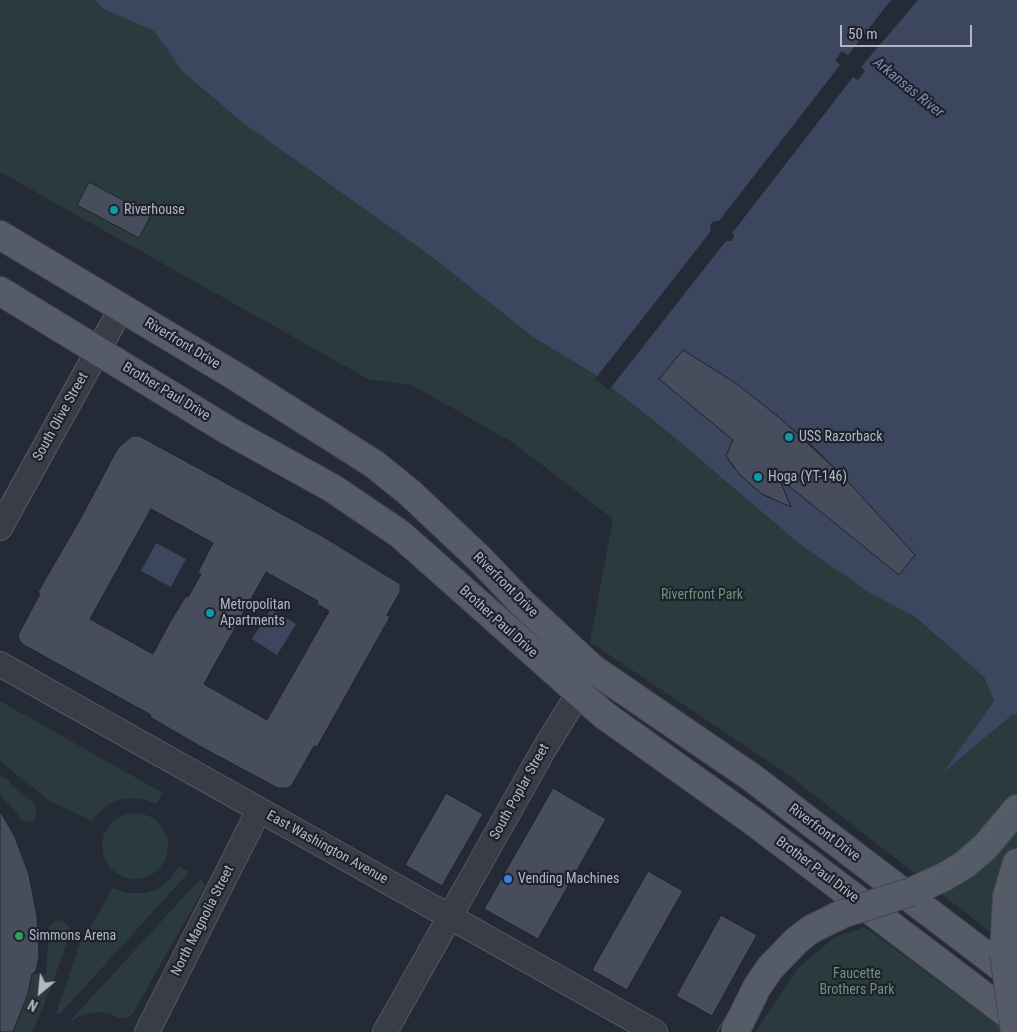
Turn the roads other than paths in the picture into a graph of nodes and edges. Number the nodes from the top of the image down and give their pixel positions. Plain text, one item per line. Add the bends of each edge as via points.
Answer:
1 (0, 235) edge
2 (0, 291) edge
3 (122, 307) junction
4 (98, 351) junction
5 (0, 528) edge
6 (0, 664) edge
7 (593, 669) junction
8 (579, 693) junction
9 (1017, 809) edge
10 (259, 810) junction
11 (1017, 863) edge
12 (450, 917) junction
13 (1017, 978) edge
14 (1017, 1021) edge
15 (147, 1032) edge
16 (385, 1032) edge
17 (655, 1032) edge
18 (735, 1032) edge
19 (1014, 1032) edge

1 - 3 main road, Riverfront Drive
2 - 4 main road
3 - 4 street, South Olive Street
3 - 7 main road, Riverfront Drive via 374,464 417,500
4 - 5 street, South Olive Street
4 - 8 main road, Brother Paul Drive via 229,431 332,488 400,534
6 - 10 street, East Washington Avenue
7 - 8 street, South Poplar Street
7 - 13 main road, Riverfront Drive via 751,777
8 - 12 street, South Poplar Street
8 - 14 main road, Brother Paul Drive via 604,715 753,822
9 - 18 main road, bridge via 985,847 944,877 911,892 842,914 796,941 757,987
10 - 12 street, East Washington Avenue
10 - 15 street, North Magnolia Street
11 - 19 main road, bridge via 1007,896 1004,927
12 - 16 street, South Poplar Street
12 - 17 street, East Washington Avenue

